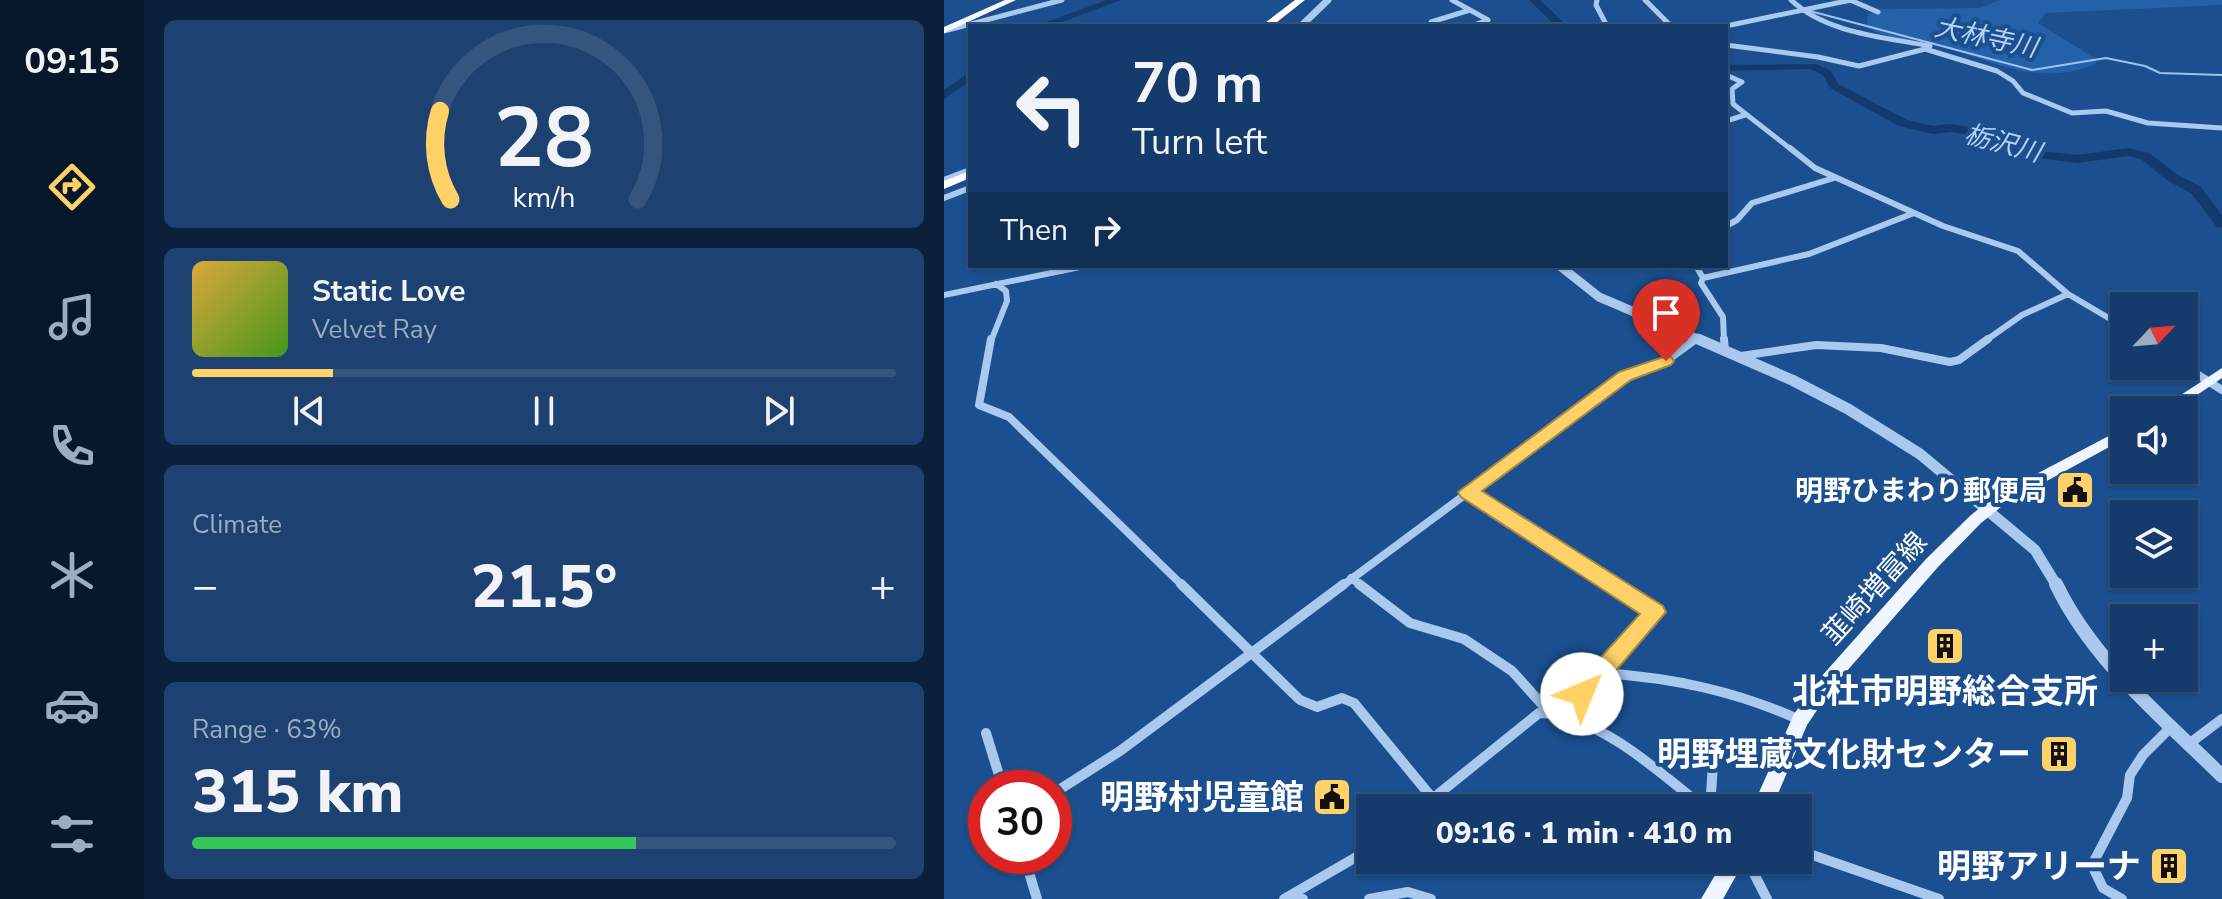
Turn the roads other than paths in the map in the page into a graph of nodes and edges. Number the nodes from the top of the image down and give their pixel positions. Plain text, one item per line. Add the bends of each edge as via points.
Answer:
1 (1012, 0) edge
2 (1062, 0) edge
3 (1301, 0) edge
4 (1309, 0) edge
5 (1328, 0) edge
6 (1452, 0) edge
7 (1597, 0) edge
8 (1645, 0) edge
9 (1791, 0) edge
10 (1850, 0) edge
11 (1470, 10) junction
12 (1802, 10) junction
13 (1878, 12) dead end
14 (1269, 24) edge
15 (1278, 24) edge
16 (1303, 24) edge
17 (1434, 24) edge
18 (1477, 24) edge
19 (1606, 24) edge
20 (1669, 24) edge
21 (1728, 26) edge
22 (944, 30) edge
23 (1728, 45) edge
24 (1972, 62) junction
25 (1728, 76) edge
26 (1745, 115) junction
27 (1728, 120) edge
28 (2222, 128) edge
29 (968, 176) edge
30 (1834, 178) junction
31 (944, 185) edge
32 (968, 189) edge
33 (944, 198) edge
34 (1914, 213) junction
35 (1728, 225) edge
36 (1064, 268) edge
37 (1562, 268) edge
38 (1697, 268) edge
39 (1703, 278) junction
40 (996, 284) junction
41 (2068, 294) junction
42 (944, 295) edge
43 (2110, 319) edge
44 (1697, 339) junction
45 (1725, 351) junction
46 (1741, 356) junction
47 (2222, 372) edge
48 (2198, 375) edge
49 (2208, 382) junction
50 (2222, 390) edge
51 (2186, 396) edge
52 (2110, 441) edge
53 (1468, 492) junction
54 (1989, 509) junction
55 (1351, 578) junction
56 (1252, 652) junction
57 (1603, 673) junction
58 (1548, 711) junction
59 (1560, 714) junction
60 (2222, 719) edge
61 (1800, 720) junction
62 (2172, 726) junction
63 (986, 733) dead end
64 (2190, 743) junction
65 (1713, 764) dead end
66 (997, 770) edge
67 (2222, 776) edge
68 (1072, 782) edge
69 (1429, 794) edge
70 (1439, 794) edge
71 (1687, 794) edge
72 (1711, 794) edge
73 (1768, 794) edge
74 (1812, 855) edge
75 (1356, 857) edge
76 (1029, 874) edge
77 (1726, 874) edge
78 (1754, 874) edge
79 (1285, 898) edge
80 (1037, 899) edge
81 (1303, 899) edge
82 (1369, 899) edge
83 (1431, 899) edge
84 (1711, 899) edge
85 (1767, 899) edge
86 (1939, 899) edge
87 (2122, 899) edge

1 - 22 highway
2 - 22 street
3 - 14 highway
4 - 15 highway
5 - 16 street
6 - 11 street
7 - 19 street
8 - 20 street
9 - 12 street
10 - 12 street
10 - 13 street
11 - 17 street via 1431,22
11 - 18 street via 1488,20
12 - 21 street
12 - 24 street
23 - 24 street via 1859,66 1925,49
24 - 28 street via 1997,71 2023,93 2072,113 2106,111 2148,123
25 - 26 street via 1742,82 1732,89 1731,99
26 - 27 street
26 - 30 street
29 - 31 highway
30 - 34 street
30 - 35 street via 1752,203
32 - 33 street
34 - 39 street via 1809,254
34 - 41 street via 2018,251
36 - 40 street
37 - 44 street via 1599,297
38 - 39 street
39 - 45 street via 1701,283 1723,317
40 - 42 street
40 - 56 street via 1006,291 1007,301 992,335 979,405 1009,417
41 - 43 street
41 - 46 street via 2022,315 1950,362 1881,348 1816,345
44 - 45 street
44 - 53 street via 1666,361 1625,376
45 - 46 street
46 - 54 street via 1889,433
47 - 49 main road
48 - 49 street
49 - 50 street
49 - 51 main road
52 - 54 main road, 韮崎増富線
53 - 55 street
53 - 57 street via 1655,612
54 - 61 main road, 韮崎増富線 via 1903,596
54 - 62 street via 2045,562 2073,619 2102,657
55 - 56 street
55 - 58 street via 1410,623 1464,639 1512,671
56 - 68 street
56 - 69 street via 1309,706 1325,707 1342,698 1354,703
57 - 59 street
57 - 61 street via 1734,692
58 - 59 street
58 - 70 street
59 - 71 street via 1647,761
60 - 64 street
61 - 73 main road, 韮崎増富線
62 - 64 street
62 - 87 street via 2130,775 2127,798 2092,865 2103,888
63 - 66 street
64 - 67 street
65 - 72 street
74 - 86 street
75 - 79 street
76 - 80 street
77 - 84 main road
78 - 85 street
79 - 81 street
82 - 83 street via 1404,891

